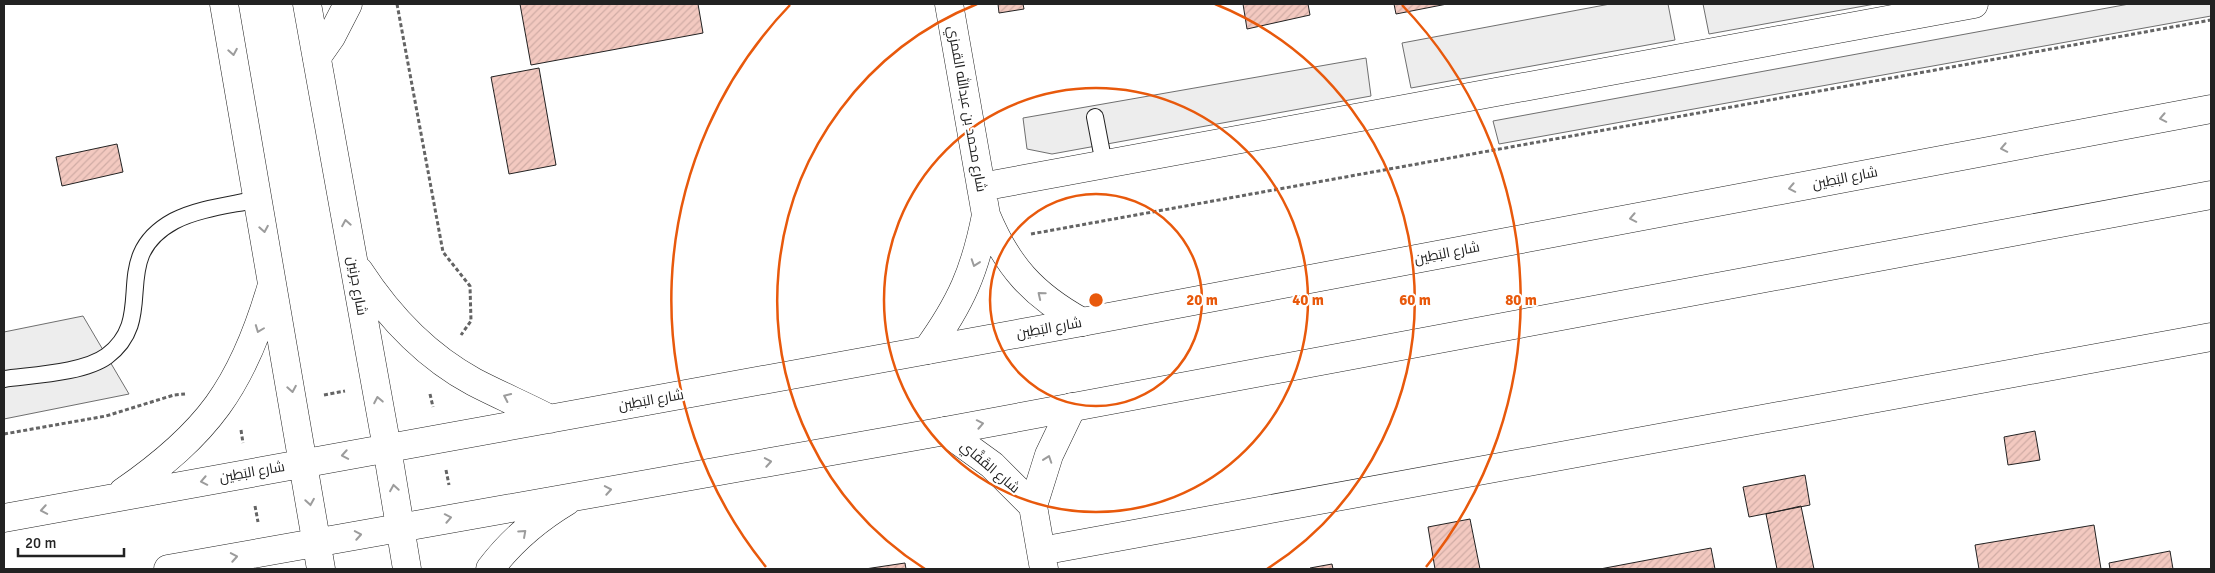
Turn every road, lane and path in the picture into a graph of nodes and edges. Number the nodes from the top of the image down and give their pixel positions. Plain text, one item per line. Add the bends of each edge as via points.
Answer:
1 (224, 4) edge
2 (307, 4) edge
3 (348, 4) edge
4 (397, 4) edge
5 (949, 4) edge
6 (1974, 4) edge
7 (2211, 20) edge
8 (317, 57) junction
9 (2211, 109) edge
10 (1095, 117) dead end
11 (1104, 164) junction
12 (981, 186) junction
13 (2211, 195) edge
14 (258, 199) junction
15 (986, 215) junction
16 (996, 240) junction
17 (353, 262) junction
18 (273, 282) junction
19 (1082, 322) junction
20 (2211, 337) edge
21 (456, 342) dead end
22 (927, 350) junction
23 (4, 379) edge
24 (375, 385) junction
25 (223, 400) junction
26 (294, 401) junction
27 (1072, 407) junction
28 (550, 419) junction
29 (945, 431) junction
30 (4, 434) edge
31 (387, 448) junction
32 (303, 462) junction
33 (575, 496) junction
34 (116, 497) junction
35 (1033, 506) junction
36 (4, 518) edge
37 (400, 527) junction
38 (316, 542) junction
39 (1043, 560) edge
40 (168, 569) edge
41 (320, 569) edge
42 (407, 569) edge
43 (490, 569) edge

1 -> 14 main road
2 - 8 main road, شارع جرنين
3 - 8 main road
4 - 21 path via 443,252 470,286 471,320
5 - 12 main road, شارع محمد بن عبدالله القمزي
6 - 11 main road
7 - 16 path
17 -> 8 main road, شارع جرنين
9 -> 19 main road, شارع البَطِين
10 - 11 lane
11 - 12 main road
12 - 15 main road, شارع محمد بن عبدالله القمزي
13 - 27 main road
14 -> 18 main road
14 - 23 lane via 176,220 151,240 136,268 133,317 118,346 106,356 83,366
15 - 16 main road, شارع محمد بن عبدالله القمزي
15 -> 22 main road, شارع محمد بن عبدالله القمزي via 979,252 966,287 949,320
19 -> 16 main road, شارع محمد بن عبدالله القمزي via 1055,307 1032,288 1012,266
17 - 24 main road, شارع جرنين
28 -> 17 main road via 474,382 440,361 406,332 383,306
18 -> 25 main road via 245,363
18 -> 26 main road
19 - 22 main road, شارع البَطِين
20 - 39 main road
22 - 28 main road, شارع البَطِين
24 - 26 path
31 -> 24 main road, شارع جرنين
25 - 30 path via 196,393 174,395 106,416
25 - 34 main road via 175,454
26 - 32 main road
29 -> 27 main road
35 -> 27 main road, شارع القَفَّاي via 1050,455
28 - 31 main road, شارع البَطِين
33 -> 29 main road
29 - 35 main road, شارع القَفَّاي via 992,465
31 -> 32 main road, شارع البَطِين
37 -> 31 main road, شارع جرنين
32 -> 34 main road, شارع البَطِين
32 -> 38 main road
37 -> 33 main road
43 -> 33 main road via 520,535
34 -> 36 main road, شارع البَطِين
35 - 39 main road, شارع القَفَّاي
38 -> 37 main road
37 - 42 main road, شارع جرنين
40 -> 38 main road
38 - 41 main road

